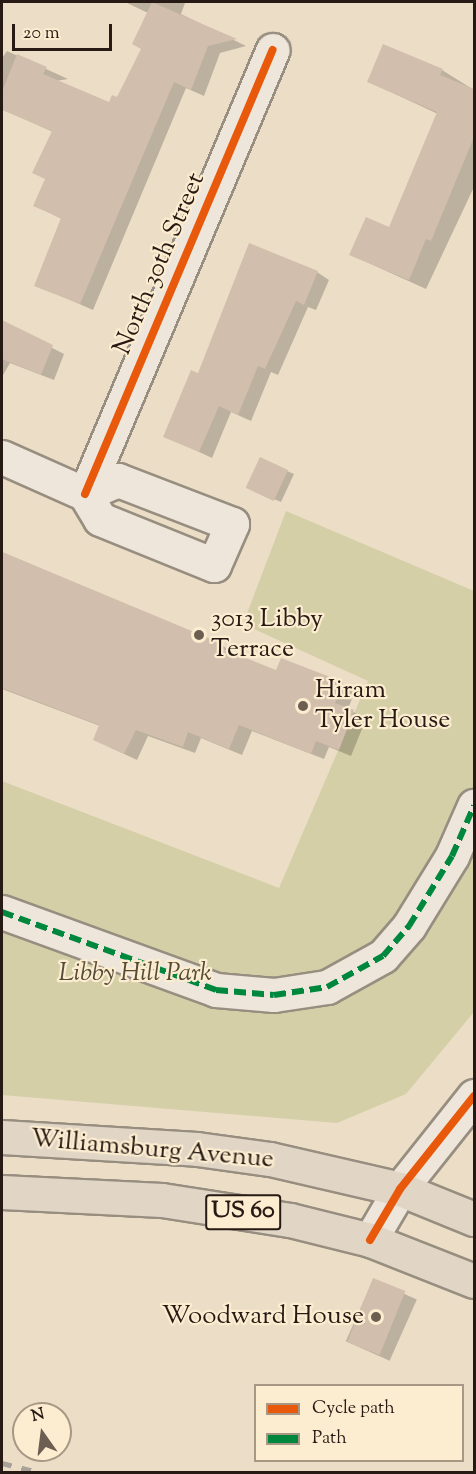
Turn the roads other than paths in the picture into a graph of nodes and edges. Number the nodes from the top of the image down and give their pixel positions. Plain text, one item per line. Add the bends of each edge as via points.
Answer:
1 (273, 50) dead end
2 (2, 457) edge
3 (474, 806) edge
4 (2, 912) edge
5 (474, 1096) edge
6 (2, 1137) edge
7 (400, 1189) junction
8 (2, 1192) edge
9 (474, 1219) edge
10 (370, 1240) junction
11 (474, 1281) edge

1 - 2 street, North 30th Street via 86,494
3 - 4 street via 452,856 410,926 382,956 327,987 274,995 216,990
5 - 7 street
6 - 7 main road, Williamsburg Avenue / US 60 via 197,1149 270,1158
7 - 9 main road, Williamsburg Avenue / US 60
7 - 10 street
8 - 10 main road, Williamsburg Avenue / US 60 via 105,1196 218,1207
10 - 11 main road, Williamsburg Avenue / US 60

